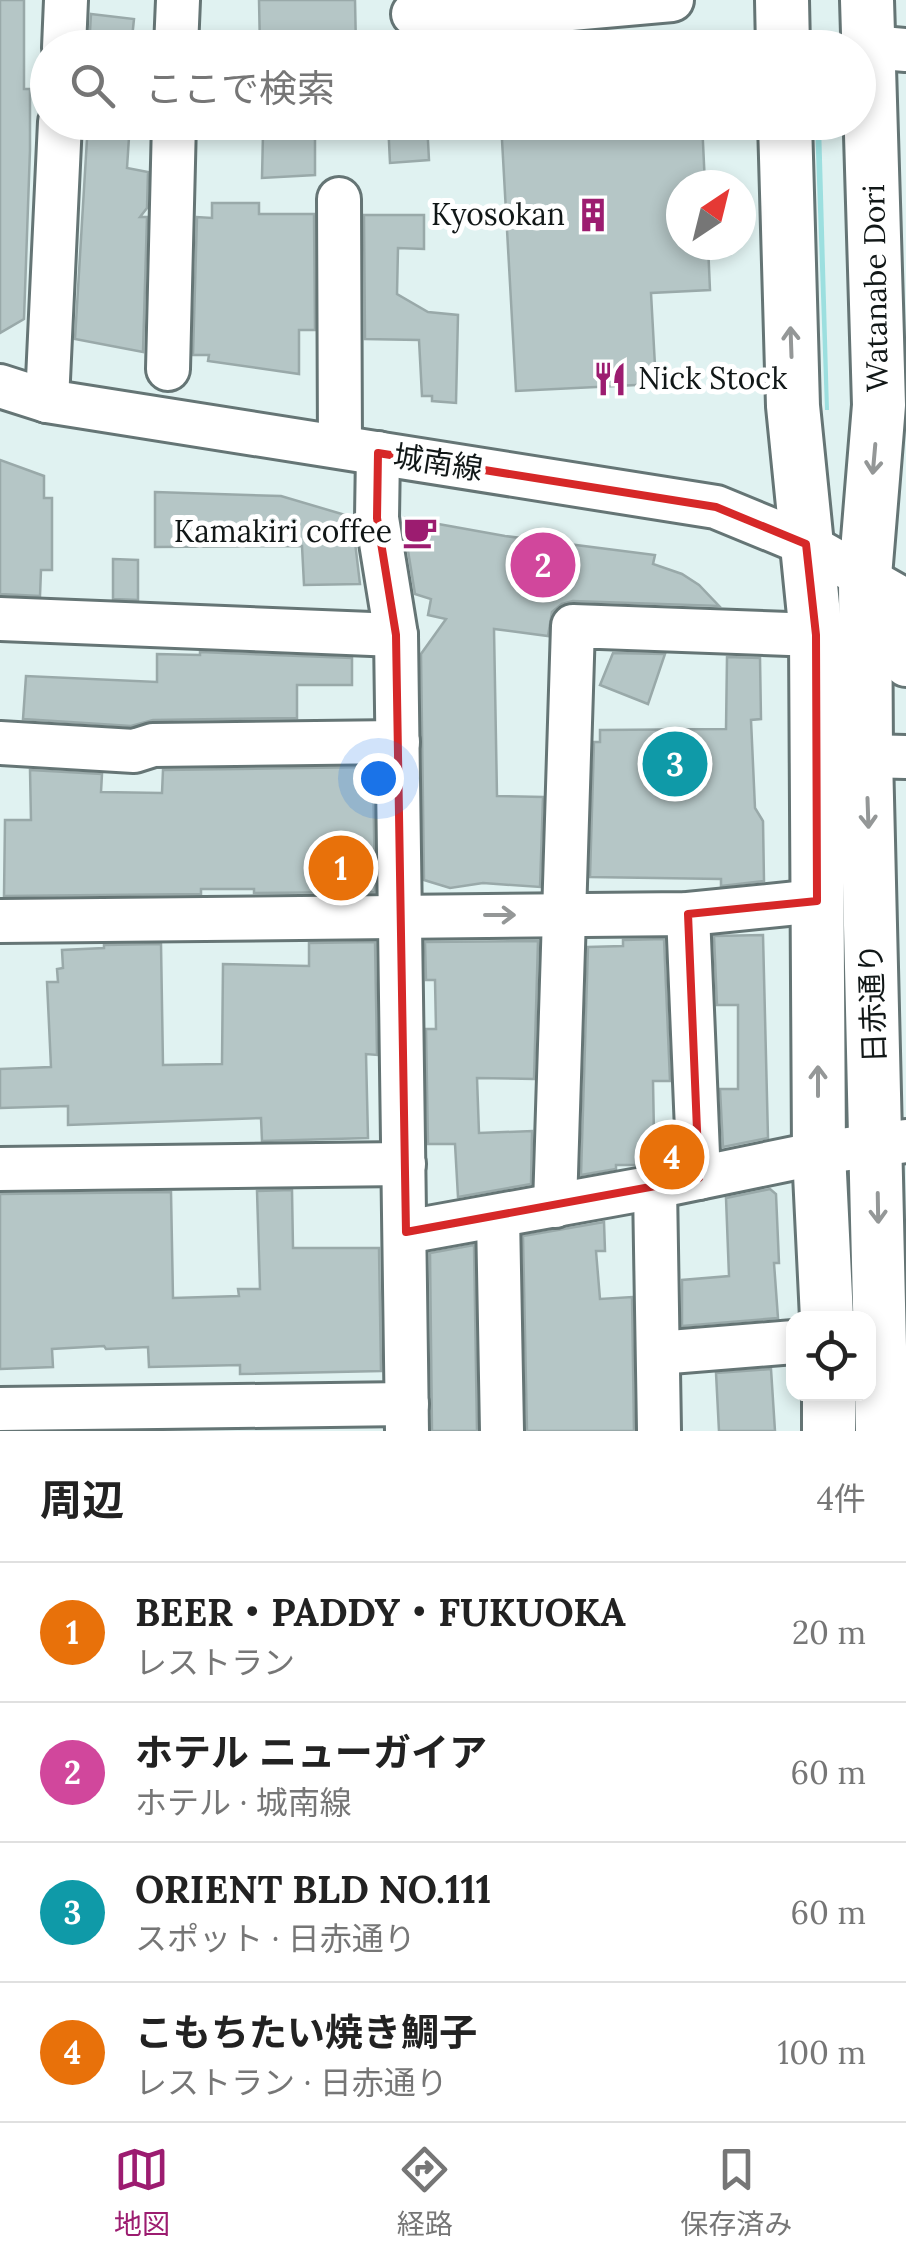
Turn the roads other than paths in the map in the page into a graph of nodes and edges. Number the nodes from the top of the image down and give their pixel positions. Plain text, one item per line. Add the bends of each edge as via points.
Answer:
1 (66, 0) edge
2 (178, 0) edge
3 (672, 0) edge
4 (782, 0) edge
5 (501, 6) edge
6 (414, 14) dead end
7 (65, 30) edge
8 (177, 30) edge
9 (783, 30) edge
10 (881, 32) edge
11 (59, 140) edge
12 (174, 140) edge
13 (786, 140) edge
14 (339, 199) dead end
15 (168, 369) dead end
16 (0, 386) edge
17 (46, 401) junction
18 (359, 450) junction
19 (806, 544) junction
20 (885, 588) edge
21 (0, 618) edge
22 (816, 635) junction
23 (396, 636) junction
24 (906, 666) edge
25 (398, 742) junction
26 (0, 743) edge
27 (886, 757) edge
28 (817, 902) junction
29 (563, 914) junction
30 (688, 914) junction
31 (402, 916) junction
32 (0, 921) edge
33 (892, 1144) edge
34 (819, 1153) junction
35 (404, 1164) junction
36 (0, 1169) edge
37 (699, 1178) junction
38 (655, 1187) junction
39 (555, 1206) junction
40 (498, 1216) junction
41 (406, 1232) junction
42 (827, 1311) edge
43 (786, 1343) edge
44 (658, 1353) junction
45 (829, 1401) edge
46 (0, 1409) edge
47 (407, 1418) edge
48 (502, 1431) edge
49 (659, 1431) edge
50 (829, 1431) edge
51 (882, 1431) edge

1 - 7 street
2 - 8 street
3 - 5 street
4 - 9 main road
5 - 6 street
10 -> 20 main road, Watanabe Dori
11 - 17 street
12 - 15 street
19 -> 13 main road via 793,406
14 - 18 street
16 - 17 street, 城南線
17 - 18 street, 城南線
18 - 19 street, 城南線 via 716,508
18 - 23 street
19 - 20 street, 城南線
19 - 22 main road, 日赤通り
20 - 24 street
20 - 27 main road, 日赤通り
21 - 23 street
22 - 28 main road, 日赤通り
22 - 29 street via 573,626
23 - 25 street
25 - 26 street via 153,745 134,752
25 - 31 street
27 -> 33 main road, 日赤通り
28 - 30 street
34 -> 28 main road, 日赤通り
29 - 30 street
31 -> 29 street
29 - 39 street
30 - 37 street
31 - 32 street
31 - 35 street
33 - 34 street
33 -> 51 main road, 日赤通り
34 - 37 street
34 - 42 main road, 日赤通り
35 - 36 street
35 - 41 street
37 - 38 street
38 - 39 street
38 - 44 street
39 - 40 street
40 - 41 street
40 - 48 street
41 - 47 street
43 - 44 street
44 - 49 street
45 - 50 main road
46 - 47 street

